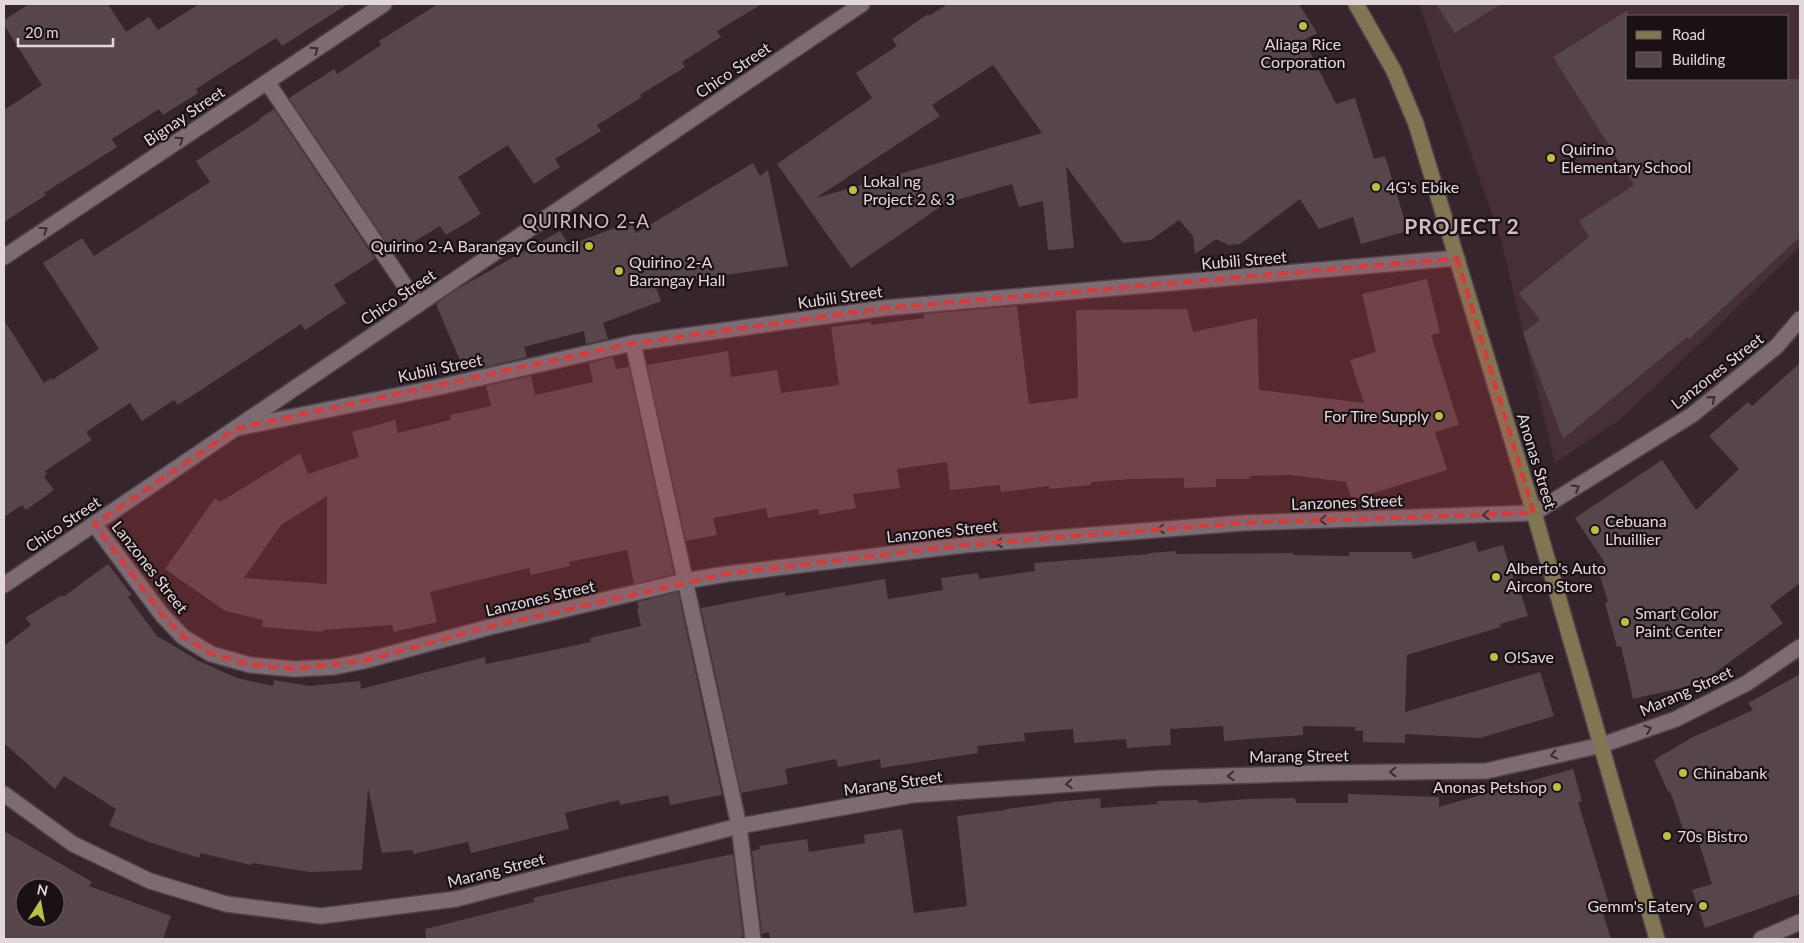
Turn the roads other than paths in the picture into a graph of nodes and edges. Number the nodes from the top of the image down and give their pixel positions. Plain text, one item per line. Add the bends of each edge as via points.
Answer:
1 (384, 4) edge
2 (862, 4) edge
3 (1356, 4) edge
4 (268, 82) junction
5 (4, 257) edge
6 (1457, 258) junction
7 (418, 304) junction
8 (1800, 319) edge
9 (633, 342) junction
10 (237, 428) junction
11 (1534, 513) junction
12 (94, 524) junction
13 (685, 582) junction
14 (4, 586) edge
15 (1800, 647) edge
16 (1602, 745) junction
17 (4, 794) edge
18 (739, 826) junction
19 (1800, 922) edge
20 (753, 939) edge
21 (1657, 939) edge
22 (1762, 939) edge

4 -> 1 street, Bignay Street
2 - 7 street, Chico Street
3 - 6 main road, Anonas Street via 1394,71 1416,124
5 -> 4 street, Bignay Street
4 - 7 street
6 - 9 street, Kubili Street via 884,308
6 - 11 main road, Anonas Street
7 - 10 street, Chico Street
11 -> 8 street, Lanzones Street via 1692,415 1777,346
9 - 10 street, Kubili Street via 439,387
9 - 13 street
10 - 12 street, Chico Street
11 -> 13 street, Lanzones Street via 1243,523 966,545
11 - 16 main road, Anonas Street
12 - 13 street, Lanzones Street via 162,615 183,637 210,654 259,666 294,669 334,667
12 - 14 street, Chico Street
13 - 18 street
16 -> 15 street, Marang Street via 1676,719 1747,683
16 -> 18 street, Marang Street via 1486,771 1161,778 921,794
16 - 21 main road, Anonas Street
17 - 18 street, Marang Street via 73,844 150,881 226,904 321,916 456,899
18 - 20 street
19 - 22 street

